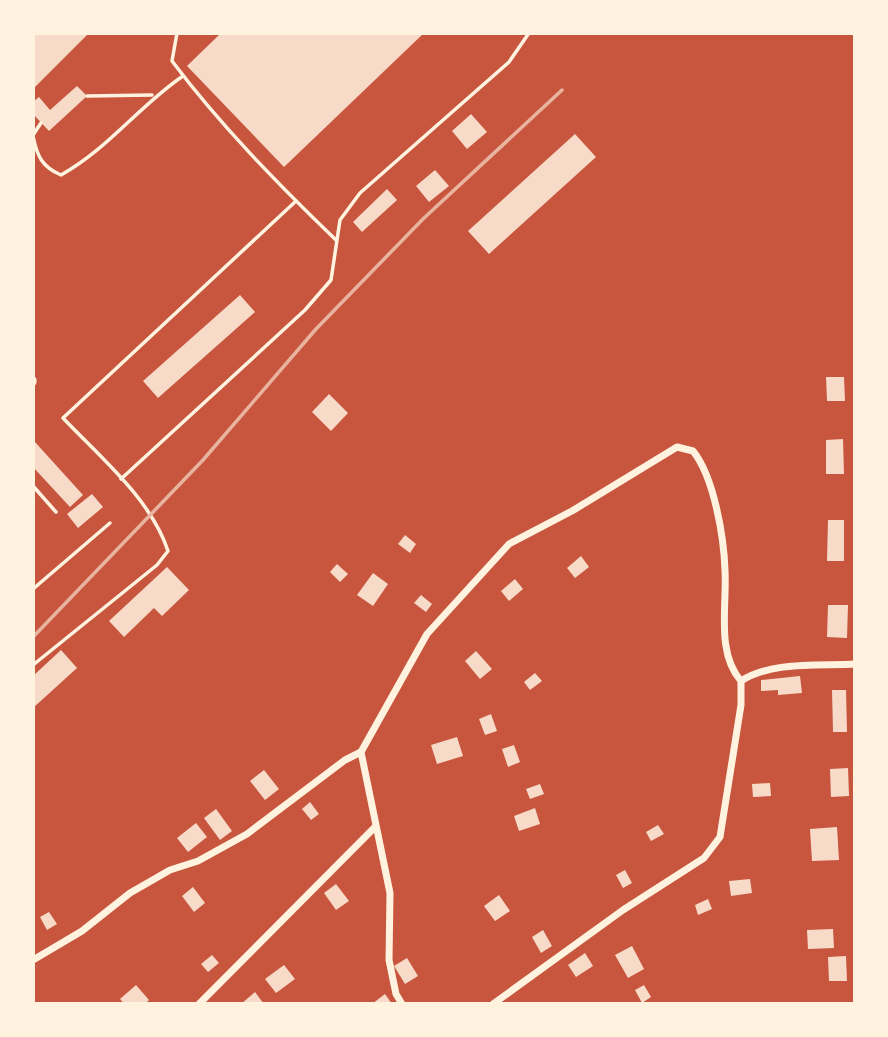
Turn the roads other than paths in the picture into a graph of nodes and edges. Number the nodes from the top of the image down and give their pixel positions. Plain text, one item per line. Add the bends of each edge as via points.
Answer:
1 (177, 33) edge
2 (529, 33) edge
3 (183, 76) junction
4 (155, 95) junction
5 (87, 96) dead end
6 (41, 123) dead end
7 (33, 136) edge
8 (296, 201) junction
9 (336, 240) junction
10 (121, 479) junction
11 (33, 486) edge
12 (56, 512) dead end
13 (110, 523) dead end
14 (33, 589) edge
15 (855, 664) edge
16 (33, 665) edge
17 (741, 681) junction
18 (361, 752) junction
19 (375, 827) junction
20 (33, 960) edge
21 (200, 1004) edge
22 (402, 1004) edge
23 (493, 1004) edge

1 - 3 lane via 173,61
2 - 9 lane via 509,62 360,192 340,220
3 - 4 lane
3 - 8 lane
4 - 5 lane
4 - 7 lane via 81,164 61,175 47,169 36,154
6 - 7 lane
8 - 9 lane
8 - 10 lane via 63,418
9 - 10 lane via 331,280 305,310
10 - 16 lane via 150,516 168,551 148,573
11 - 12 lane
13 - 14 lane
15 - 17 street via 774,669 755,672
17 - 18 street via 731,669 726,649 725,567 713,498 702,463 693,451 677,447 509,544 427,634
17 - 23 street via 720,837 704,858 580,939
18 - 19 street
18 - 20 street via 247,834 140,887 82,931
19 - 21 street
19 - 22 street via 390,893 389,960

